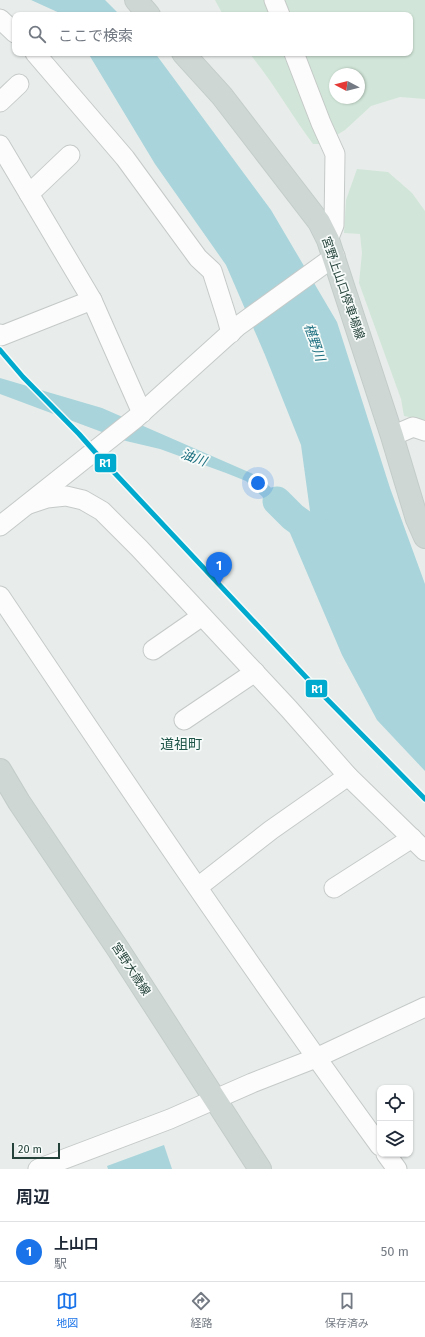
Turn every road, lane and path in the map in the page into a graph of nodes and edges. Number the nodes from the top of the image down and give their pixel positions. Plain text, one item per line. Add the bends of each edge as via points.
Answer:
1 (136, 0) edge
2 (274, 0) edge
3 (146, 12) edge
4 (279, 12) edge
5 (0, 19) edge
6 (12, 29) edge
7 (38, 56) edge
8 (186, 56) edge
9 (295, 56) edge
10 (19, 84) dead end
11 (0, 102) edge
12 (0, 145) edge
13 (70, 155) dead end
14 (30, 194) junction
15 (330, 253) junction
16 (92, 300) junction
17 (234, 330) junction
18 (0, 334) edge
19 (139, 416) junction
20 (425, 431) edge
21 (392, 436) junction
22 (29, 504) junction
23 (0, 526) edge
24 (425, 537) edge
25 (0, 596) edge
26 (202, 616) junction
27 (153, 650) dead end
28 (255, 672) junction
29 (184, 720) dead end
30 (0, 770) edge
31 (348, 776) junction
32 (419, 844) edge
33 (198, 887) junction
34 (334, 888) dead end
35 (425, 1008) edge
36 (316, 1058) junction
37 (215, 1100) junction
38 (377, 1142) edge
39 (388, 1157) edge
40 (38, 1169) edge
41 (260, 1169) edge
42 (397, 1169) edge

1 - 3 main road
2 - 4 street
5 - 6 street
7 - 17 street via 125,158 198,258 212,270 226,315
8 - 15 main road, 宮野上山口停車場線 via 222,96 319,222
9 - 15 street via 335,154 334,225
10 - 11 street
12 - 14 street
13 - 14 street
14 - 16 street
15 - 17 street
15 - 21 main road, 宮野上山口停車場線
16 - 18 street via 1,336
16 - 19 street
17 - 19 street
19 - 22 street
20 - 21 street via 413,427
21 - 24 main road, 宮野上山口停車場線 via 417,519
22 - 23 street
22 - 26 street via 47,498 66,496 83,500 102,511
25 - 33 street
26 - 27 street
26 - 28 street
28 - 29 street
28 - 31 street
30 - 37 main road, 宮野大歳線
31 - 32 street
31 - 33 street via 271,830
32 - 34 street
33 - 36 street
35 - 36 street
36 - 37 street
36 - 38 street
37 - 40 street
37 - 41 main road, 宮野大歳線
39 - 42 street

